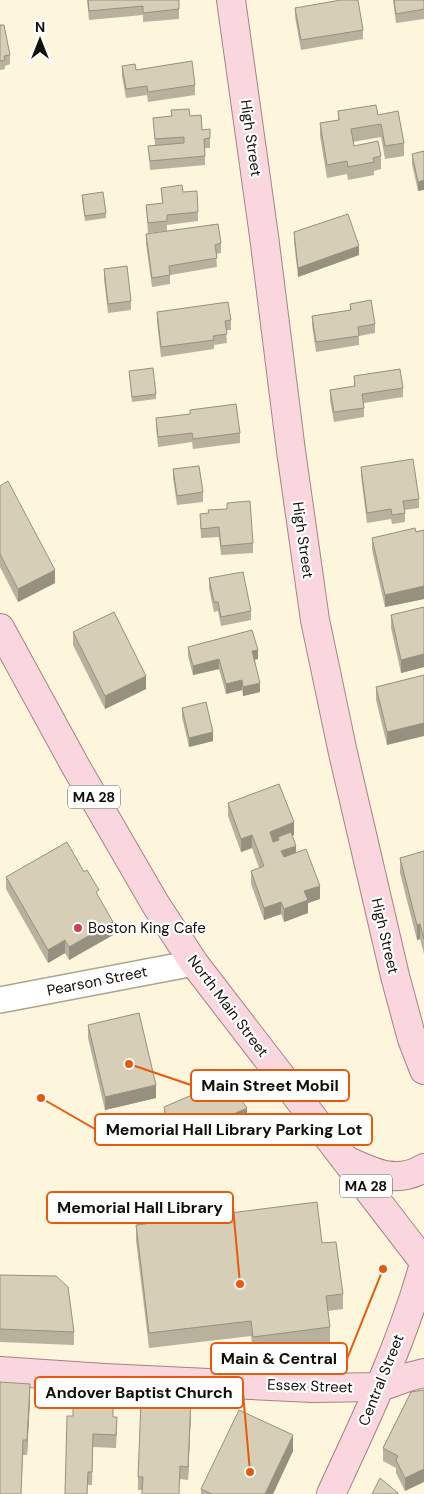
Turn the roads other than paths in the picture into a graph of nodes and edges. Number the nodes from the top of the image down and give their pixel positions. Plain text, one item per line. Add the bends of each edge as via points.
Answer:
1 (231, 0) edge
2 (0, 628) edge
3 (194, 962) junction
4 (0, 1000) edge
5 (424, 1070) edge
6 (346, 1160) junction
7 (424, 1168) edge
8 (424, 1263) edge
9 (0, 1371) edge
10 (424, 1373) edge
11 (380, 1387) junction
12 (331, 1494) edge

1 - 5 main road, High Street via 294,479 316,620 394,976
2 - 3 main road, North Main Street / MA 28 via 156,905
3 - 4 street, Pearson Street
3 - 6 main road, North Main Street / MA 28
6 - 7 main road via 388,1176 412,1175
6 - 8 main road, North Main Street / MA 28
8 - 11 main road, Central Street
9 - 11 main road, Essex Street via 312,1388
10 - 11 main road, Essex Street
11 - 12 main road, Central Street

